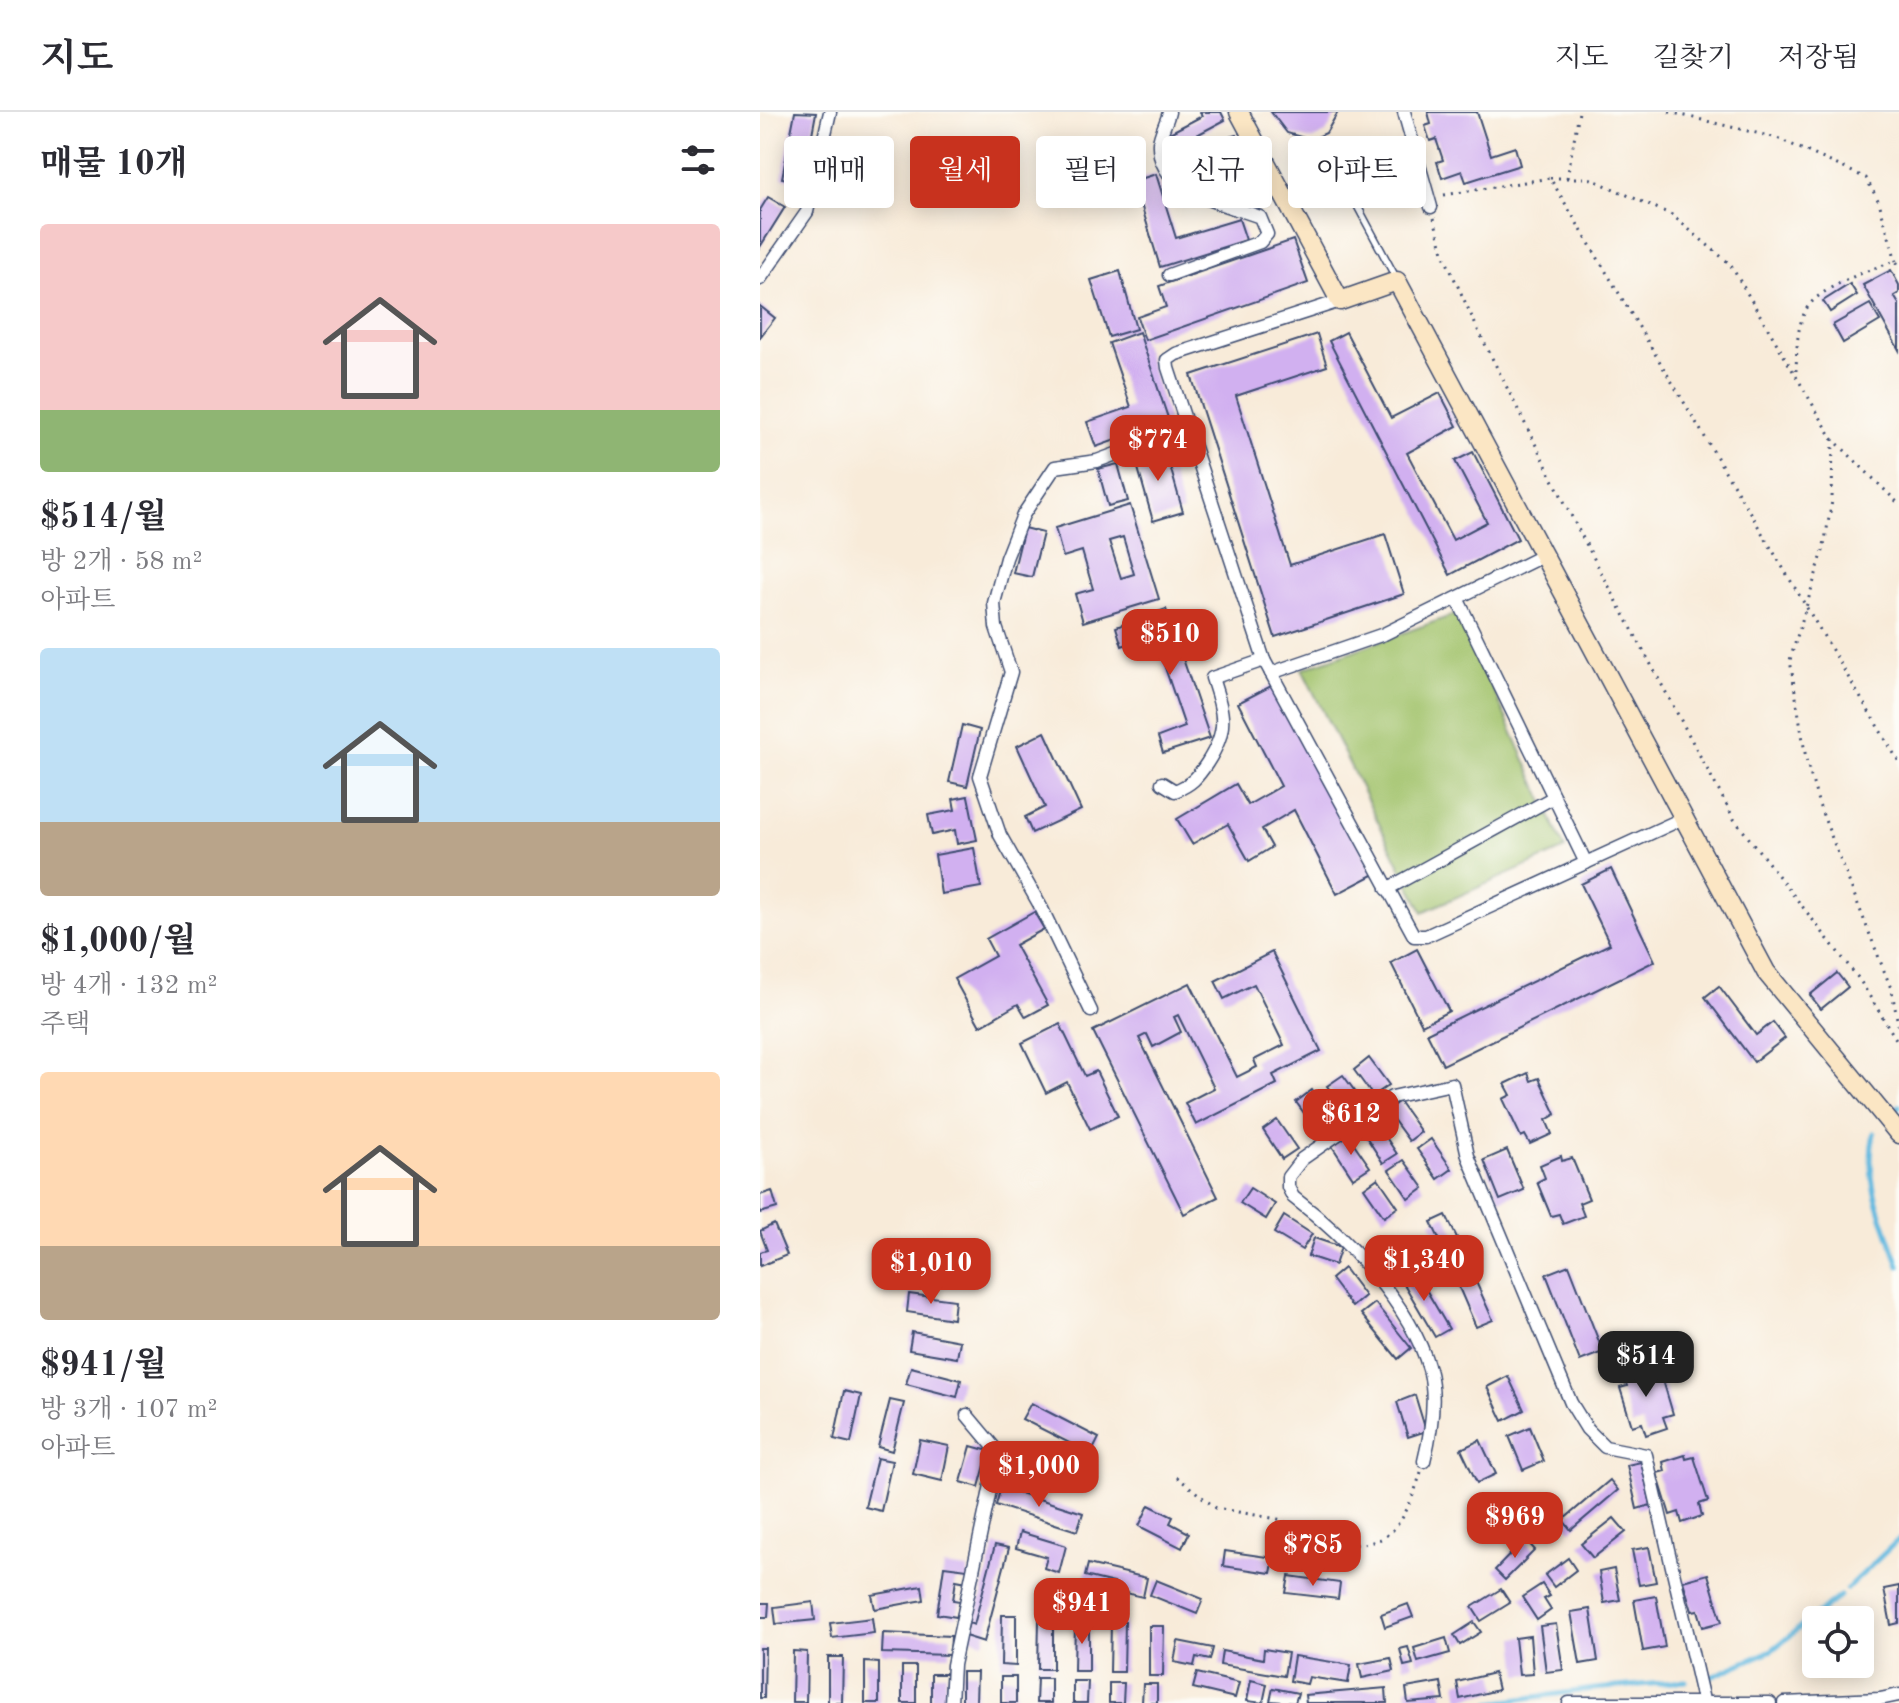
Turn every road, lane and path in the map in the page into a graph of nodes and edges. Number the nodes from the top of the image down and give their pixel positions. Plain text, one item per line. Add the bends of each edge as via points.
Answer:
1 (830, 112) edge
2 (1169, 112) edge
3 (1239, 112) edge
4 (1404, 112) edge
5 (1579, 112) edge
6 (1669, 112) edge
7 (1550, 178) junction
8 (1567, 178) junction
9 (1429, 202) junction
10 (1358, 208) edge
11 (1898, 263) edge
12 (1169, 275) dead end
13 (760, 279) edge
14 (1397, 281) junction
15 (1340, 301) junction
16 (1796, 373) junction
17 (1187, 428) junction
18 (1833, 439) junction
19 (1899, 504) edge
20 (1542, 556) junction
21 (1458, 600) junction
22 (1805, 604) junction
23 (1264, 660) junction
24 (1271, 673) junction
25 (1899, 762) edge
26 (1162, 783) dead end
27 (1554, 797) junction
28 (1686, 817) junction
29 (1586, 863) junction
30 (1387, 889) junction
31 (1091, 1011) dead end
32 (1899, 1030) edge
33 (1899, 1044) edge
34 (1899, 1134) edge
35 (967, 1415) dead end
36 (1424, 1461) joint
37 (1177, 1477) dead end
38 (1899, 1695) edge
39 (1703, 1700) junction
40 (951, 1703) edge
41 (1569, 1703) edge
42 (1770, 1703) edge
43 (1784, 1703) edge

1 - 13 street via 807,212
2 - 12 street via 1159,143 1165,168 1177,185 1260,217 1267,234 1260,242
3 - 15 street
4 - 9 street
5 - 8 path
6 - 11 path via 1777,138 1866,178
7 - 8 path
7 - 9 path
7 - 22 path
8 - 16 path via 1589,178 1672,215 1730,264
9 - 33 path via 1444,256 1478,330 1727,806 1754,848 1859,979
10 - 14 lane
11 - 16 path via 1857,273 1808,306 1799,329
14 - 15 street
14 - 20 street
15 - 17 street via 1167,360
16 - 18 path
17 - 23 street
17 - 31 street via 1097,461 1055,467 1023,515 994,603 1011,672 980,776 1000,835
18 - 19 path
18 - 22 path via 1832,501
20 - 21 street
20 - 28 street
21 - 24 street via 1384,634
21 - 27 street
22 - 25 path
22 - 32 path via 1790,660 1806,759 1892,991
23 - 24 street
23 - 26 street via 1212,678 1222,710 1223,738 1194,784 1175,791
24 - 30 street
27 - 29 street
27 - 30 street
28 - 29 street
28 - 34 street via 1766,972
29 - 30 street via 1426,936 1414,936
35 - 40 street via 998,1452 953,1665
36 - 37 path via 1394,1533 1346,1544 1302,1541 1283,1520 1216,1508
36 - 39 street via 1432,1394 1429,1369 1416,1339 1345,1241 1293,1197 1288,1177 1302,1159 1392,1097 1452,1084 1468,1156 1571,1403 1605,1447 1646,1455
38 - 43 street
39 - 41 street
39 - 42 street

